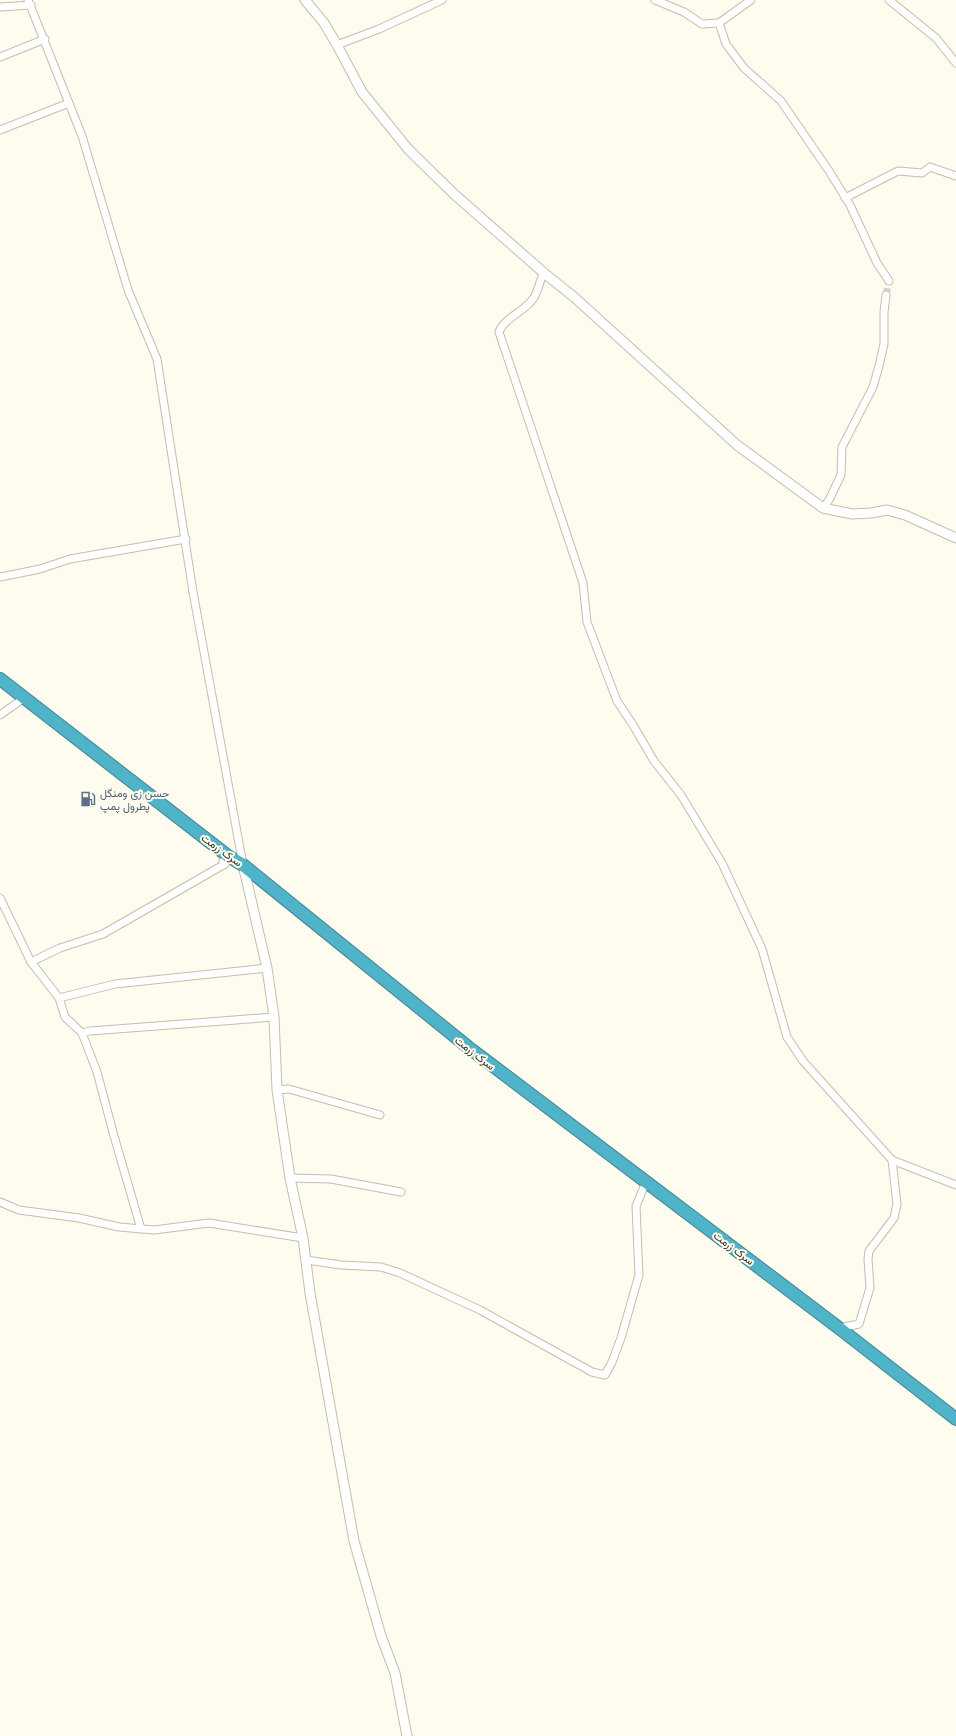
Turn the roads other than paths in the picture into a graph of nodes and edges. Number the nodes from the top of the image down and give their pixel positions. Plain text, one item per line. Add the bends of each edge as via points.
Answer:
1 (305, 0) edge
2 (442, 0) edge
3 (655, 0) edge
4 (751, 0) edge
5 (889, 0) edge
6 (30, 3) edge
7 (0, 7) edge
8 (719, 23) junction
9 (44, 39) junction
10 (338, 45) junction
11 (0, 57) edge
12 (956, 63) edge
13 (69, 103) junction
14 (0, 130) edge
15 (956, 176) edge
16 (845, 198) junction
17 (544, 273) junction
18 (889, 281) dead end
19 (886, 295) tunnel mouth
20 (823, 508) junction
21 (956, 538) edge
22 (186, 539) junction
23 (0, 577) edge
24 (0, 679) edge
25 (24, 698) junction
26 (0, 715) edge
27 (228, 856) junction
28 (243, 865) junction
29 (0, 898) edge
30 (3, 913) edge
31 (31, 962) junction
32 (267, 968) junction
33 (59, 998) junction
34 (274, 1017) junction
35 (82, 1032) junction
36 (277, 1090) junction
37 (380, 1115) dead end
38 (892, 1160) junction
39 (290, 1178) junction
40 (646, 1182) junction
41 (956, 1185) edge
42 (401, 1192) dead end
43 (0, 1202) edge
44 (142, 1229) junction
45 (303, 1238) junction
46 (306, 1260) junction
47 (839, 1328) junction
48 (956, 1419) edge
49 (407, 1736) edge

1 - 10 street
2 - 10 street
3 - 8 street via 684,12 702,24
4 - 8 street
5 - 12 street via 936,38
6 - 7 street
6 - 9 street
8 - 16 street via 726,44 744,68 781,101
9 - 11 street
9 - 13 street
10 - 17 street via 362,92 408,149 454,194
13 - 14 street
13 - 22 street via 82,136 128,290 157,360
15 - 16 street via 930,167 922,174 898,171
16 - 18 street via 877,263
17 - 20 street via 574,297 737,445
17 - 38 street via 533,299 499,332 583,583 587,622 617,701 654,762 681,794 725,870 762,949 787,1037 803,1061
19 - 20 street via 884,344 880,366 873,387 842,447 841,475
20 - 21 street via 852,514 887,510
22 - 23 street via 70,560
22 - 28 street via 193,592
24 - 25 highway, سرک زرمت
25 - 26 street
25 - 27 highway, سرک زرمت
27 - 28 highway, سرک زرمت
27 - 31 street via 223,861 225,864 103,934 60,948
28 - 32 street
28 - 40 highway, سرک زرمت via 468,1047
29 - 30 street
30 - 31 street
31 - 33 street
32 - 33 street via 115,984
32 - 34 street
33 - 35 street via 65,1017
34 - 35 street
34 - 36 street
35 - 44 street via 97,1072
36 - 37 street via 289,1089
36 - 39 street
38 - 41 street
38 - 47 street via 897,1204 894,1218 869,1251 870,1288 859,1324
39 - 42 street via 331,1179
39 - 45 street
40 - 46 street via 636,1206 639,1276 621,1338 605,1375 592,1372 480,1310 400,1273 381,1267
40 - 47 highway, سرک زرمت
43 - 44 street via 19,1210
44 - 45 street via 154,1230 209,1223
45 - 46 street
46 - 49 street via 354,1541 381,1636 395,1673
47 - 48 highway, سرک زرمت

